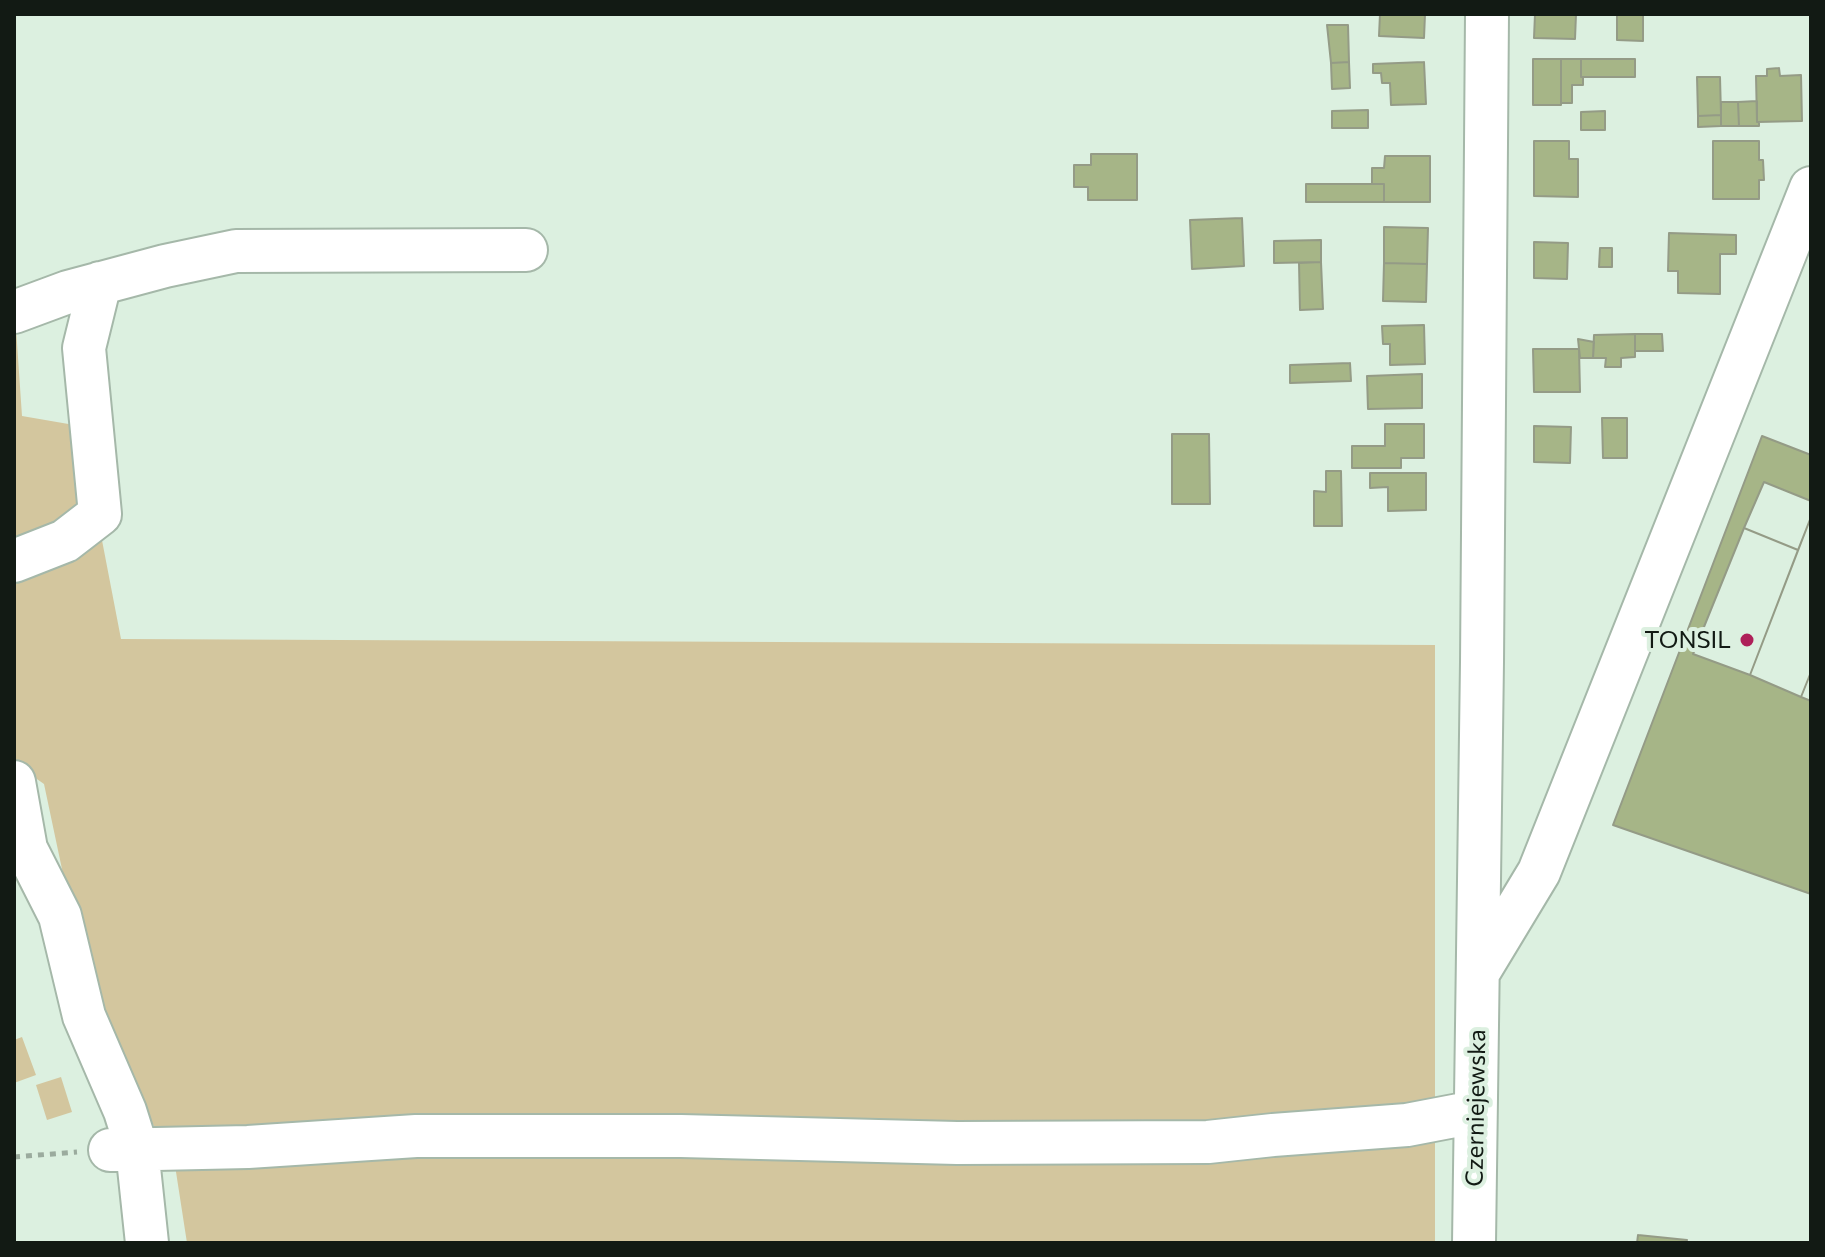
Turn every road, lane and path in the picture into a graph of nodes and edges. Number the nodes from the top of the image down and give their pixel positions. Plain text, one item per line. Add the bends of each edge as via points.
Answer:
1 (1487, 14) edge
2 (1811, 188) edge
3 (526, 250) dead end
4 (100, 283) junction
5 (14, 312) edge
6 (14, 561) edge
7 (14, 782) edge
8 (1478, 974) junction
9 (1475, 1112) junction
10 (124, 1149) junction
11 (14, 1157) edge
12 (147, 1243) edge
13 (1474, 1243) edge

1 - 8 street, Czerniejewska
2 - 8 street via 1539,872
3 - 4 street via 236,251
4 - 5 street
4 - 6 street via 84,348 100,514 65,541
7 - 10 street via 26,849 60,916 84,1016 125,1111
8 - 9 street, Czerniejewska
9 - 10 street via 1407,1125 1208,1142 416,1136
9 - 13 street, Czerniejewska
10 - 11 path
10 - 12 street

